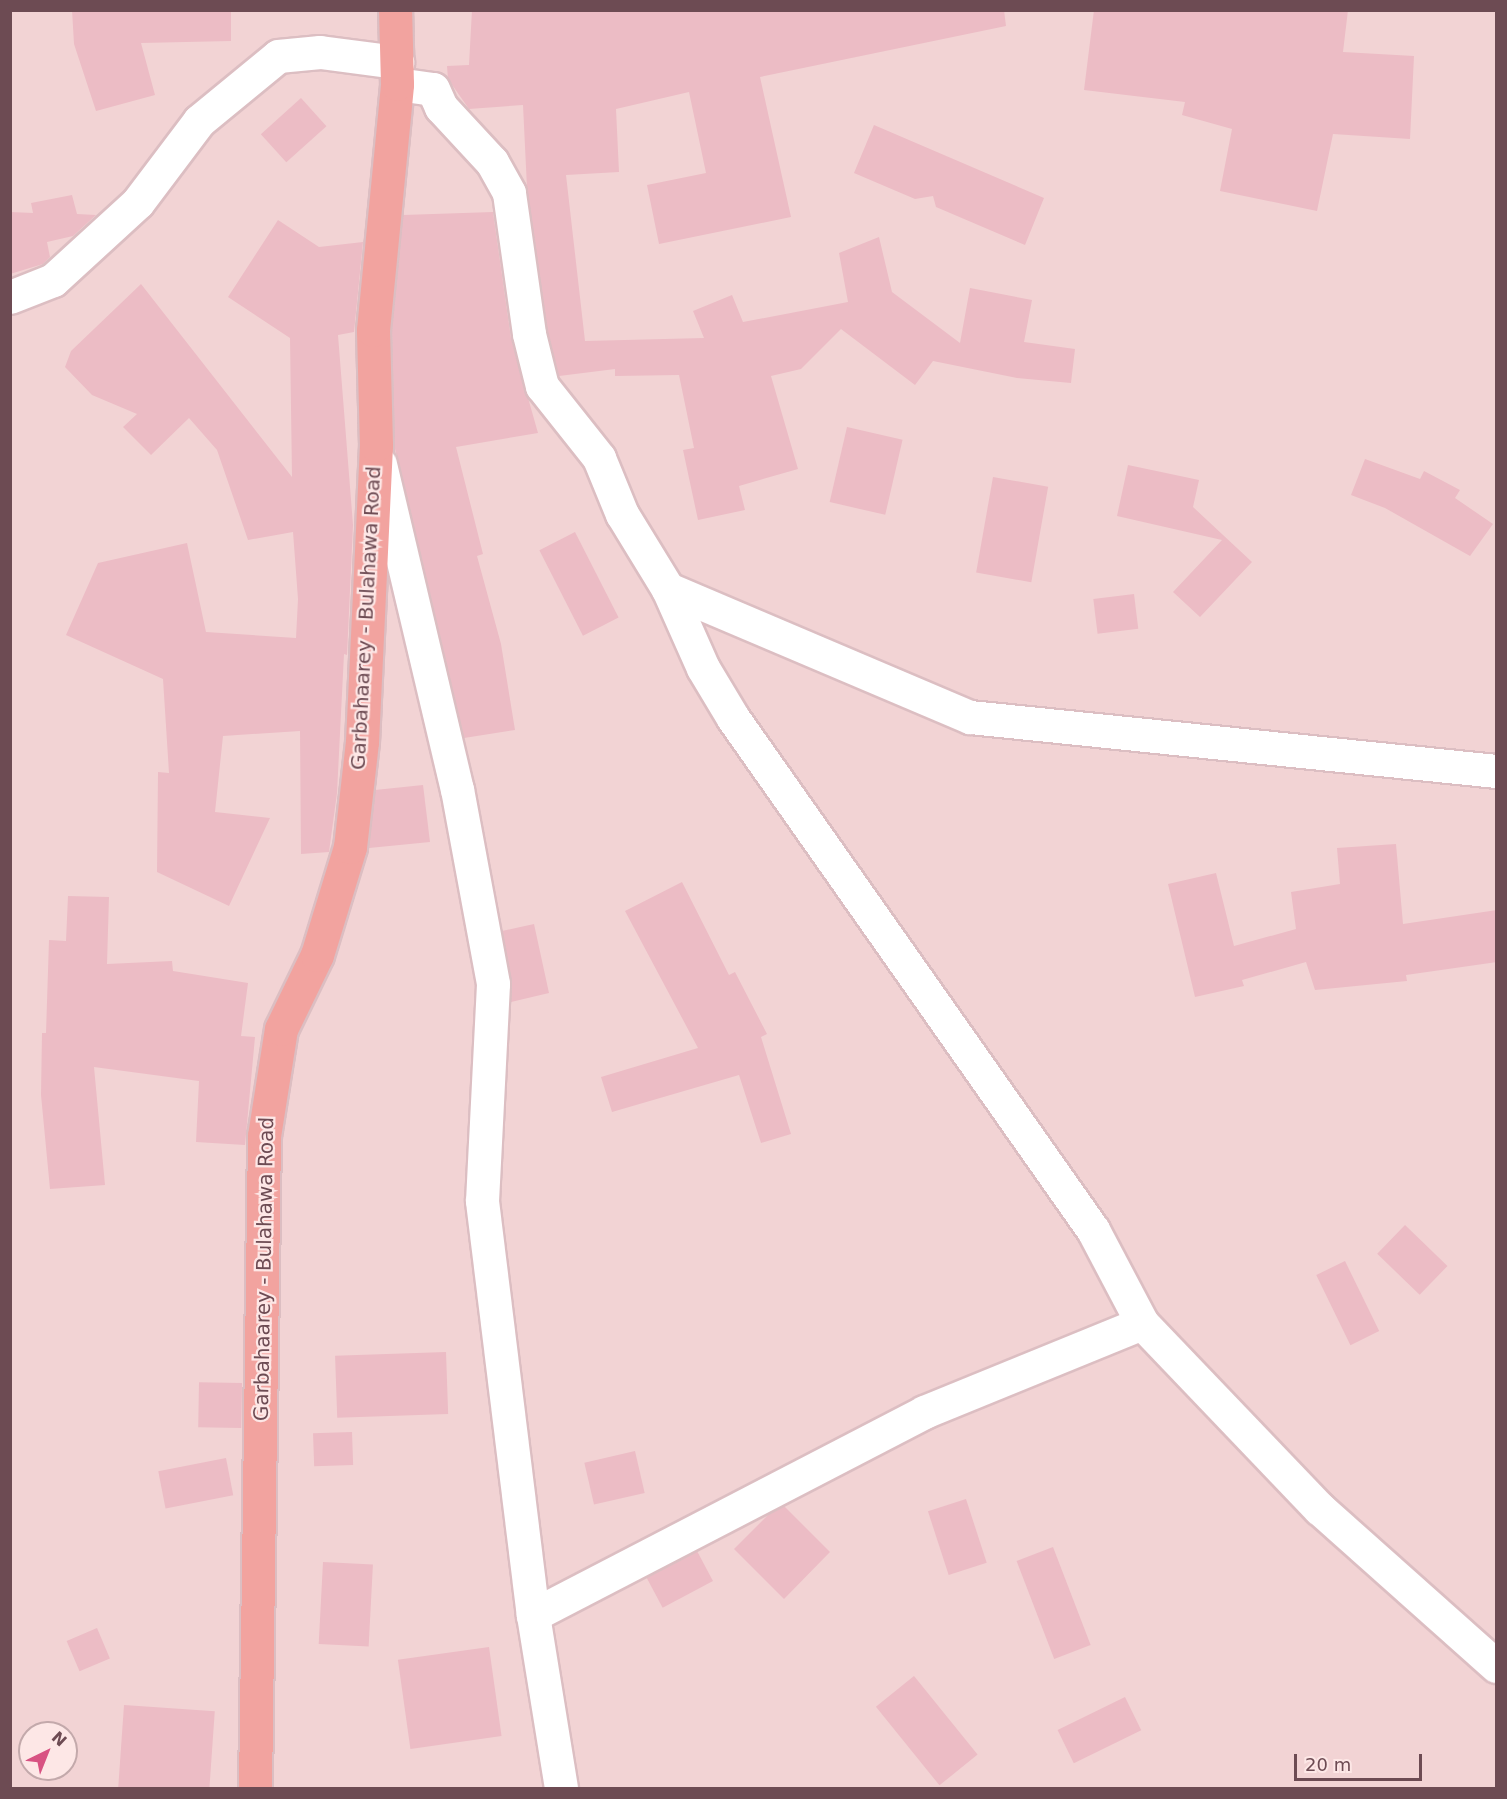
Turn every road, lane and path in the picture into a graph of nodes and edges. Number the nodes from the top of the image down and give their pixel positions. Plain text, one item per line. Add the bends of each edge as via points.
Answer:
1 (395, 10) edge
2 (397, 73) junction
3 (10, 297) edge
4 (376, 444) junction
5 (668, 589) junction
6 (1497, 771) edge
7 (1142, 1323) junction
8 (533, 1615) junction
9 (1497, 1666) edge
10 (255, 1788) edge
11 (561, 1788) edge

1 - 2 main road, Garbahaarey - Bulahawa Road
2 - 3 street via 320,52 278,56 199,121 138,202 53,280
2 - 4 main road, Garbahaarey - Bulahawa Road via 373,330
2 - 5 street via 433,89 441,107 492,162 509,192 529,333 542,386 599,458 622,514
4 - 8 street via 457,789 493,984 482,1201
4 - 10 main road, Garbahaarey - Bulahawa Road via 368,669 350,847 317,955 281,1029 264,1136
5 - 6 street via 970,717
5 - 7 street via 703,668 733,718 1093,1230
7 - 8 street via 924,1412
7 - 9 street via 1320,1509
8 - 11 street

